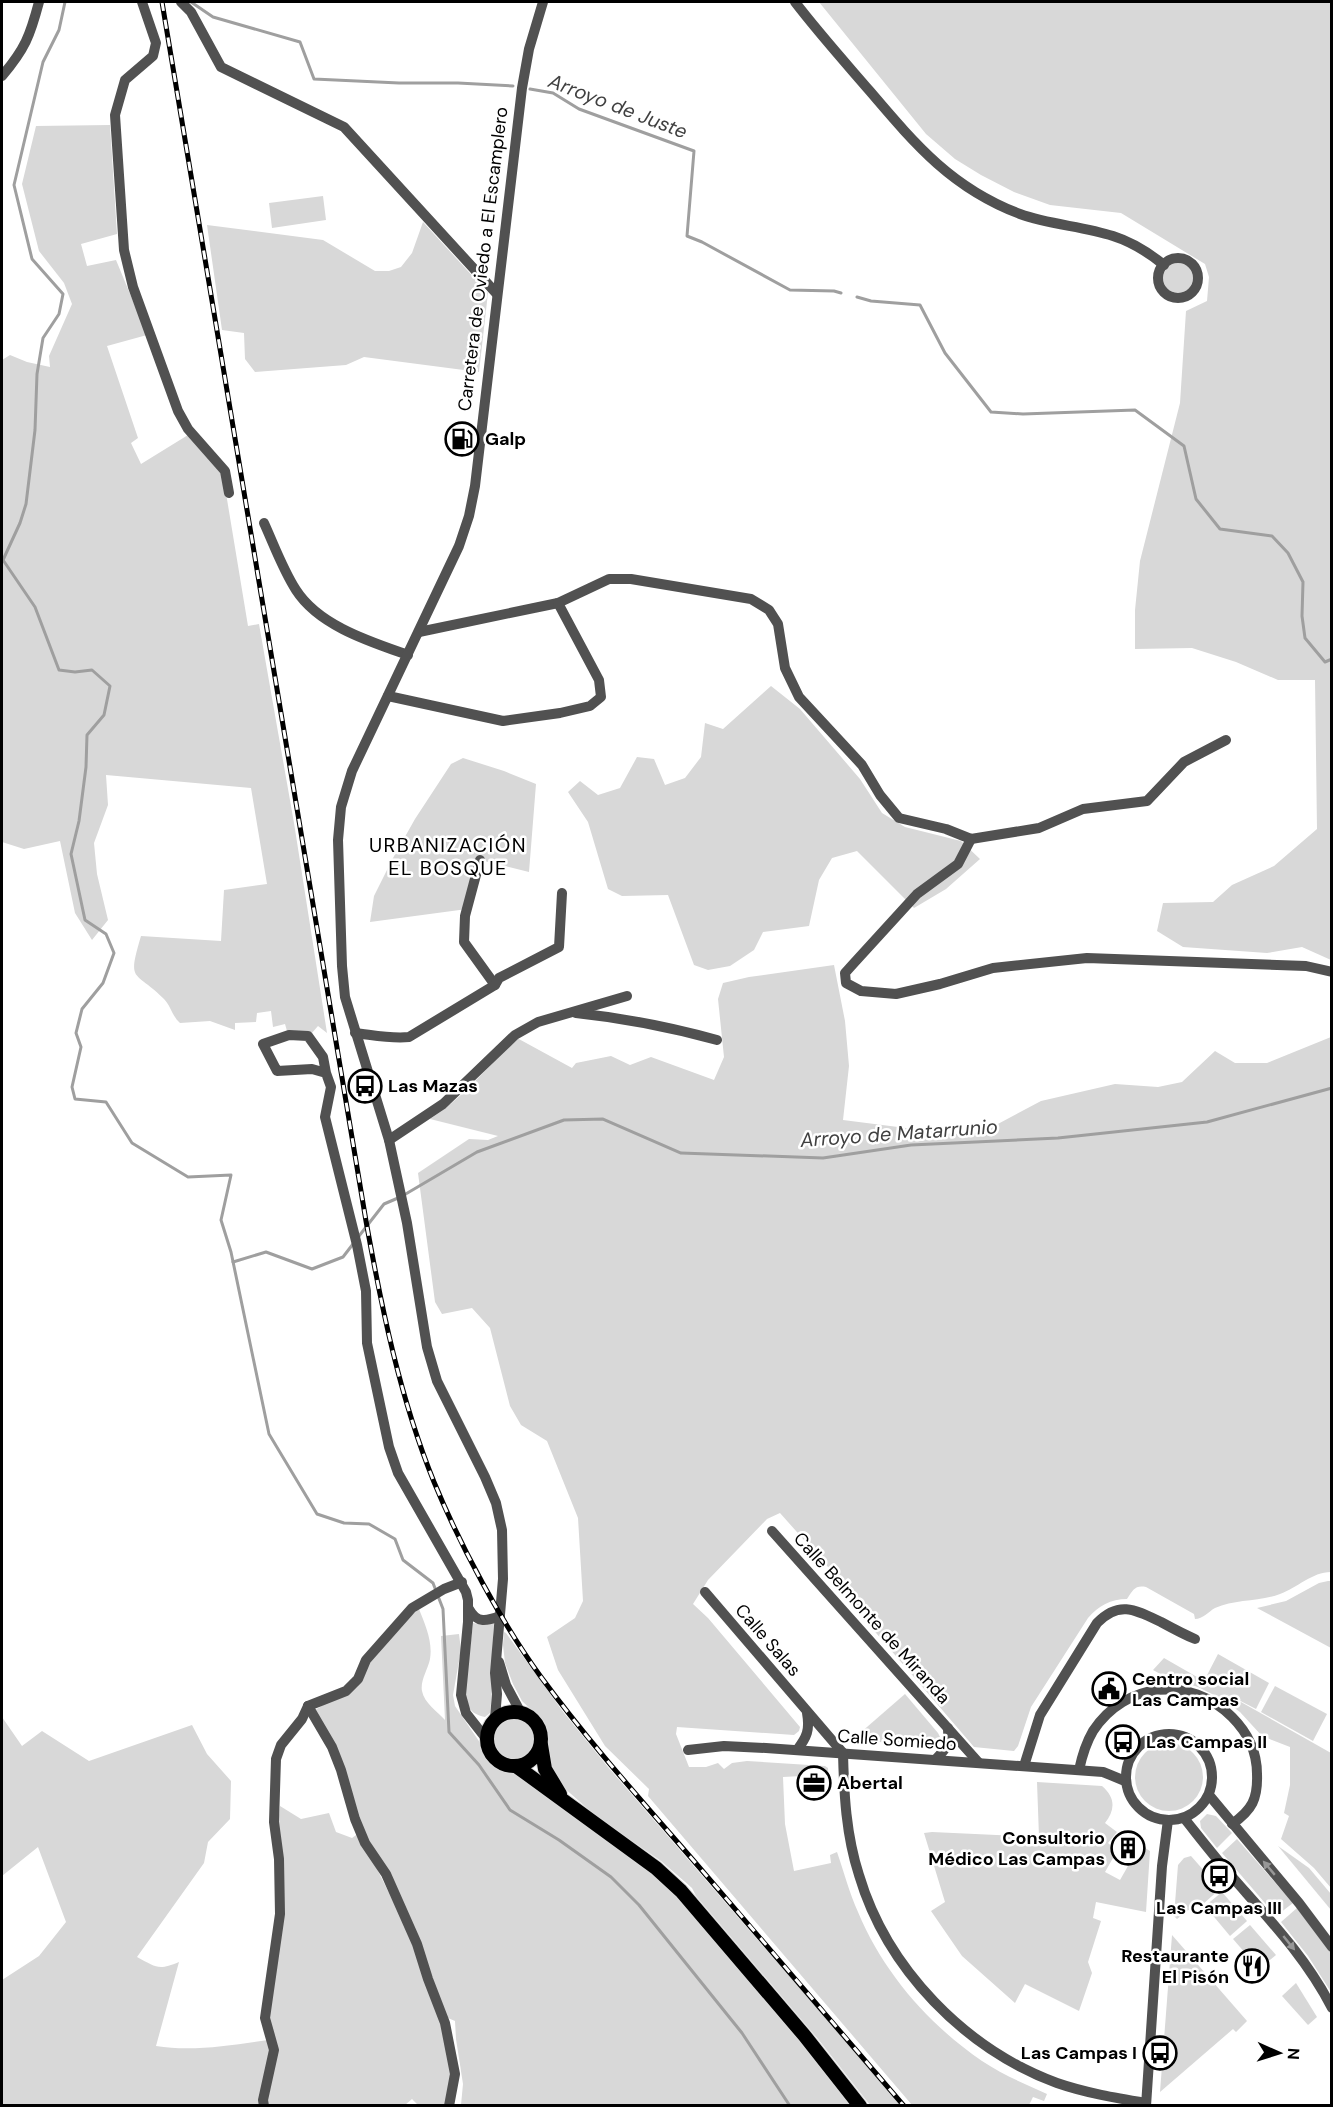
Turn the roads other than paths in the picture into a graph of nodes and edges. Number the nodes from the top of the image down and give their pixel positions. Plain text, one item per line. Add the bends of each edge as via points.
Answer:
1 (39, 2) edge
2 (142, 2) edge
3 (181, 2) edge
4 (543, 2) edge
5 (795, 2) edge
6 (2, 76) edge
7 (1164, 265) dead end
8 (497, 294) junction
9 (229, 493) dead end
10 (264, 523) dead end
11 (558, 603) junction
12 (419, 632) junction
13 (408, 655) junction
14 (388, 696) junction
15 (1226, 741) dead end
16 (971, 839) junction
17 (480, 860) dead end
18 (562, 893) dead end
19 (1332, 972) edge
20 (495, 985) junction
21 (627, 996) dead end
22 (570, 1012) junction
23 (355, 1034) junction
24 (717, 1040) dead end
25 (326, 1073) junction
26 (389, 1140) junction
27 (772, 1531) dead end
28 (462, 1582) junction
29 (705, 1592) dead end
30 (469, 1610) junction
31 (501, 1616) junction
32 (1195, 1639) dead end
33 (498, 1656) junction
34 (308, 1706) junction
35 (806, 1710) junction
36 (466, 1713) junction
37 (521, 1713) junction
38 (494, 1719) junction
39 (948, 1728) junction
40 (488, 1741) junction
41 (541, 1745) junction
42 (688, 1750) dead end
43 (797, 1750) junction
44 (843, 1753) junction
45 (935, 1760) junction
46 (979, 1763) junction
47 (516, 1766) junction
48 (1024, 1766) junction
49 (1126, 1768) junction
50 (1079, 1770) junction
51 (1103, 1772) junction
52 (1125, 1780) junction
53 (1209, 1795) junction
54 (568, 1805) junction
55 (1184, 1818) junction
56 (1168, 1820) junction
57 (1232, 1824) junction
58 (1332, 1947) edge
59 (1332, 2008) edge
60 (1147, 2105) edge
61 (264, 2106) edge
62 (449, 2106) edge
63 (860, 2106) edge

1 - 6 street via 32,31
2 - 9 street via 156,43 153,56 125,80 115,115 124,250 133,287 178,411 188,429 225,471
3 - 8 street via 191,12 221,67 344,127
4 - 8 street, Carretera de Oviedo a El Escamplero via 522,88
5 - 7 street via 916,145 952,177 1020,214 1112,235 1146,250
8 - 12 street, Carretera de Oviedo a El Escamplero via 469,516
10 - 13 street via 296,590 306,602 364,640
11 - 12 street
11 - 14 street via 599,680 601,697 590,706 503,721
11 - 16 street via 609,579 632,579 751,599 769,610 778,624 785,668 798,698 862,765 899,818
12 - 13 street, Carretera de Oviedo a El Escamplero
13 - 14 street, Carretera de Oviedo a El Escamplero
14 - 23 street, Carretera de Oviedo a El Escamplero via 352,771 341,807 338,840 342,966
15 - 16 street via 1184,762 1147,801 1083,809 1039,828
16 - 19 street via 958,864 917,894 845,973 846,983 861,991 896,994 993,968 1087,958 1306,966
17 - 20 street via 465,916 464,942
18 - 20 street via 559,947 499,978
20 - 23 street via 409,1037
21 - 22 street
22 - 24 street via 619,1018
22 - 26 street via 538,1022 515,1035 444,1104
23 - 26 street, Carretera de Oviedo a El Escamplero
25 - 25 street via 312,1069 277,1071 263,1044 289,1035 308,1036 322,1057
25 - 28 street via 331,1087 326,1117 366,1292 367,1343 389,1447 398,1473
26 - 31 street, Carretera de Oviedo a El Escamplero via 427,1347 437,1381 498,1512 503,1555
27 - 39 street, Calle Belmonte de Miranda
28 - 30 street
28 - 34 street via 412,1608 366,1660 358,1679 346,1691
29 - 35 street, Calle Salas
30 - 31 street via 482,1621
30 - 36 street via 461,1695
31 - 33 street, Carretera de Oviedo a El Escamplero
32 - 48 street via 1135,1610 1108,1612 1097,1623 1043,1709
33 - 37 street, Carretera de Oviedo a El Escamplero via 506,1685
33 - 38 street, Carretera de Oviedo a El Escamplero
34 - 61 street via 276,1759 274,1822 280,1914 265,2018 274,2050
34 - 62 street via 335,1755 365,1843 386,1874 417,1944 445,2023 455,2074
35 - 43 street via 808,1735
35 - 44 street, Calle Salas
36 - 38 street via 479,1719
36 - 40 street
37 - 38 main road
37 - 41 main road via 538,1725
38 - 40 main road
39 - 45 street, Calle Belmonte de Miranda via 949,1743
39 - 46 street, Calle Belmonte de Miranda
40 - 47 main road via 494,1757 508,1766
41 - 47 main road via 537,1754
41 - 54 main road via 545,1769
42 - 43 street, Calle Somiedo via 724,1746
43 - 44 street, Calle Somiedo
44 - 45 street, Calle Somiedo
44 - 60 street via 845,1811 859,1875 882,1930 925,1991 974,2037 1023,2068 1080,2090
45 - 46 street, Calle Somiedo
46 - 48 street, Calle Somiedo
47 - 54 main road
48 - 50 street, Calle Somiedo
49 - 51 street, Calle Somiedo
49 - 52 street
49 - 53 street via 1137,1747 1149,1738 1182,1735 1199,1745 1210,1762
50 - 51 street, Calle Somiedo
50 - 57 street via 1092,1733 1118,1704 1139,1693 1162,1688 1196,1693 1215,1702 1236,1721 1254,1754 1254,1801 1246,1814
51 - 52 street, Calle Somiedo
52 - 56 street via 1136,1806 1148,1815
53 - 55 street via 1198,1810
53 - 57 street
54 - 63 main road via 656,1868 681,1891
55 - 56 street
55 -> 59 street via 1290,1944
56 - 60 street
58 -> 57 street

